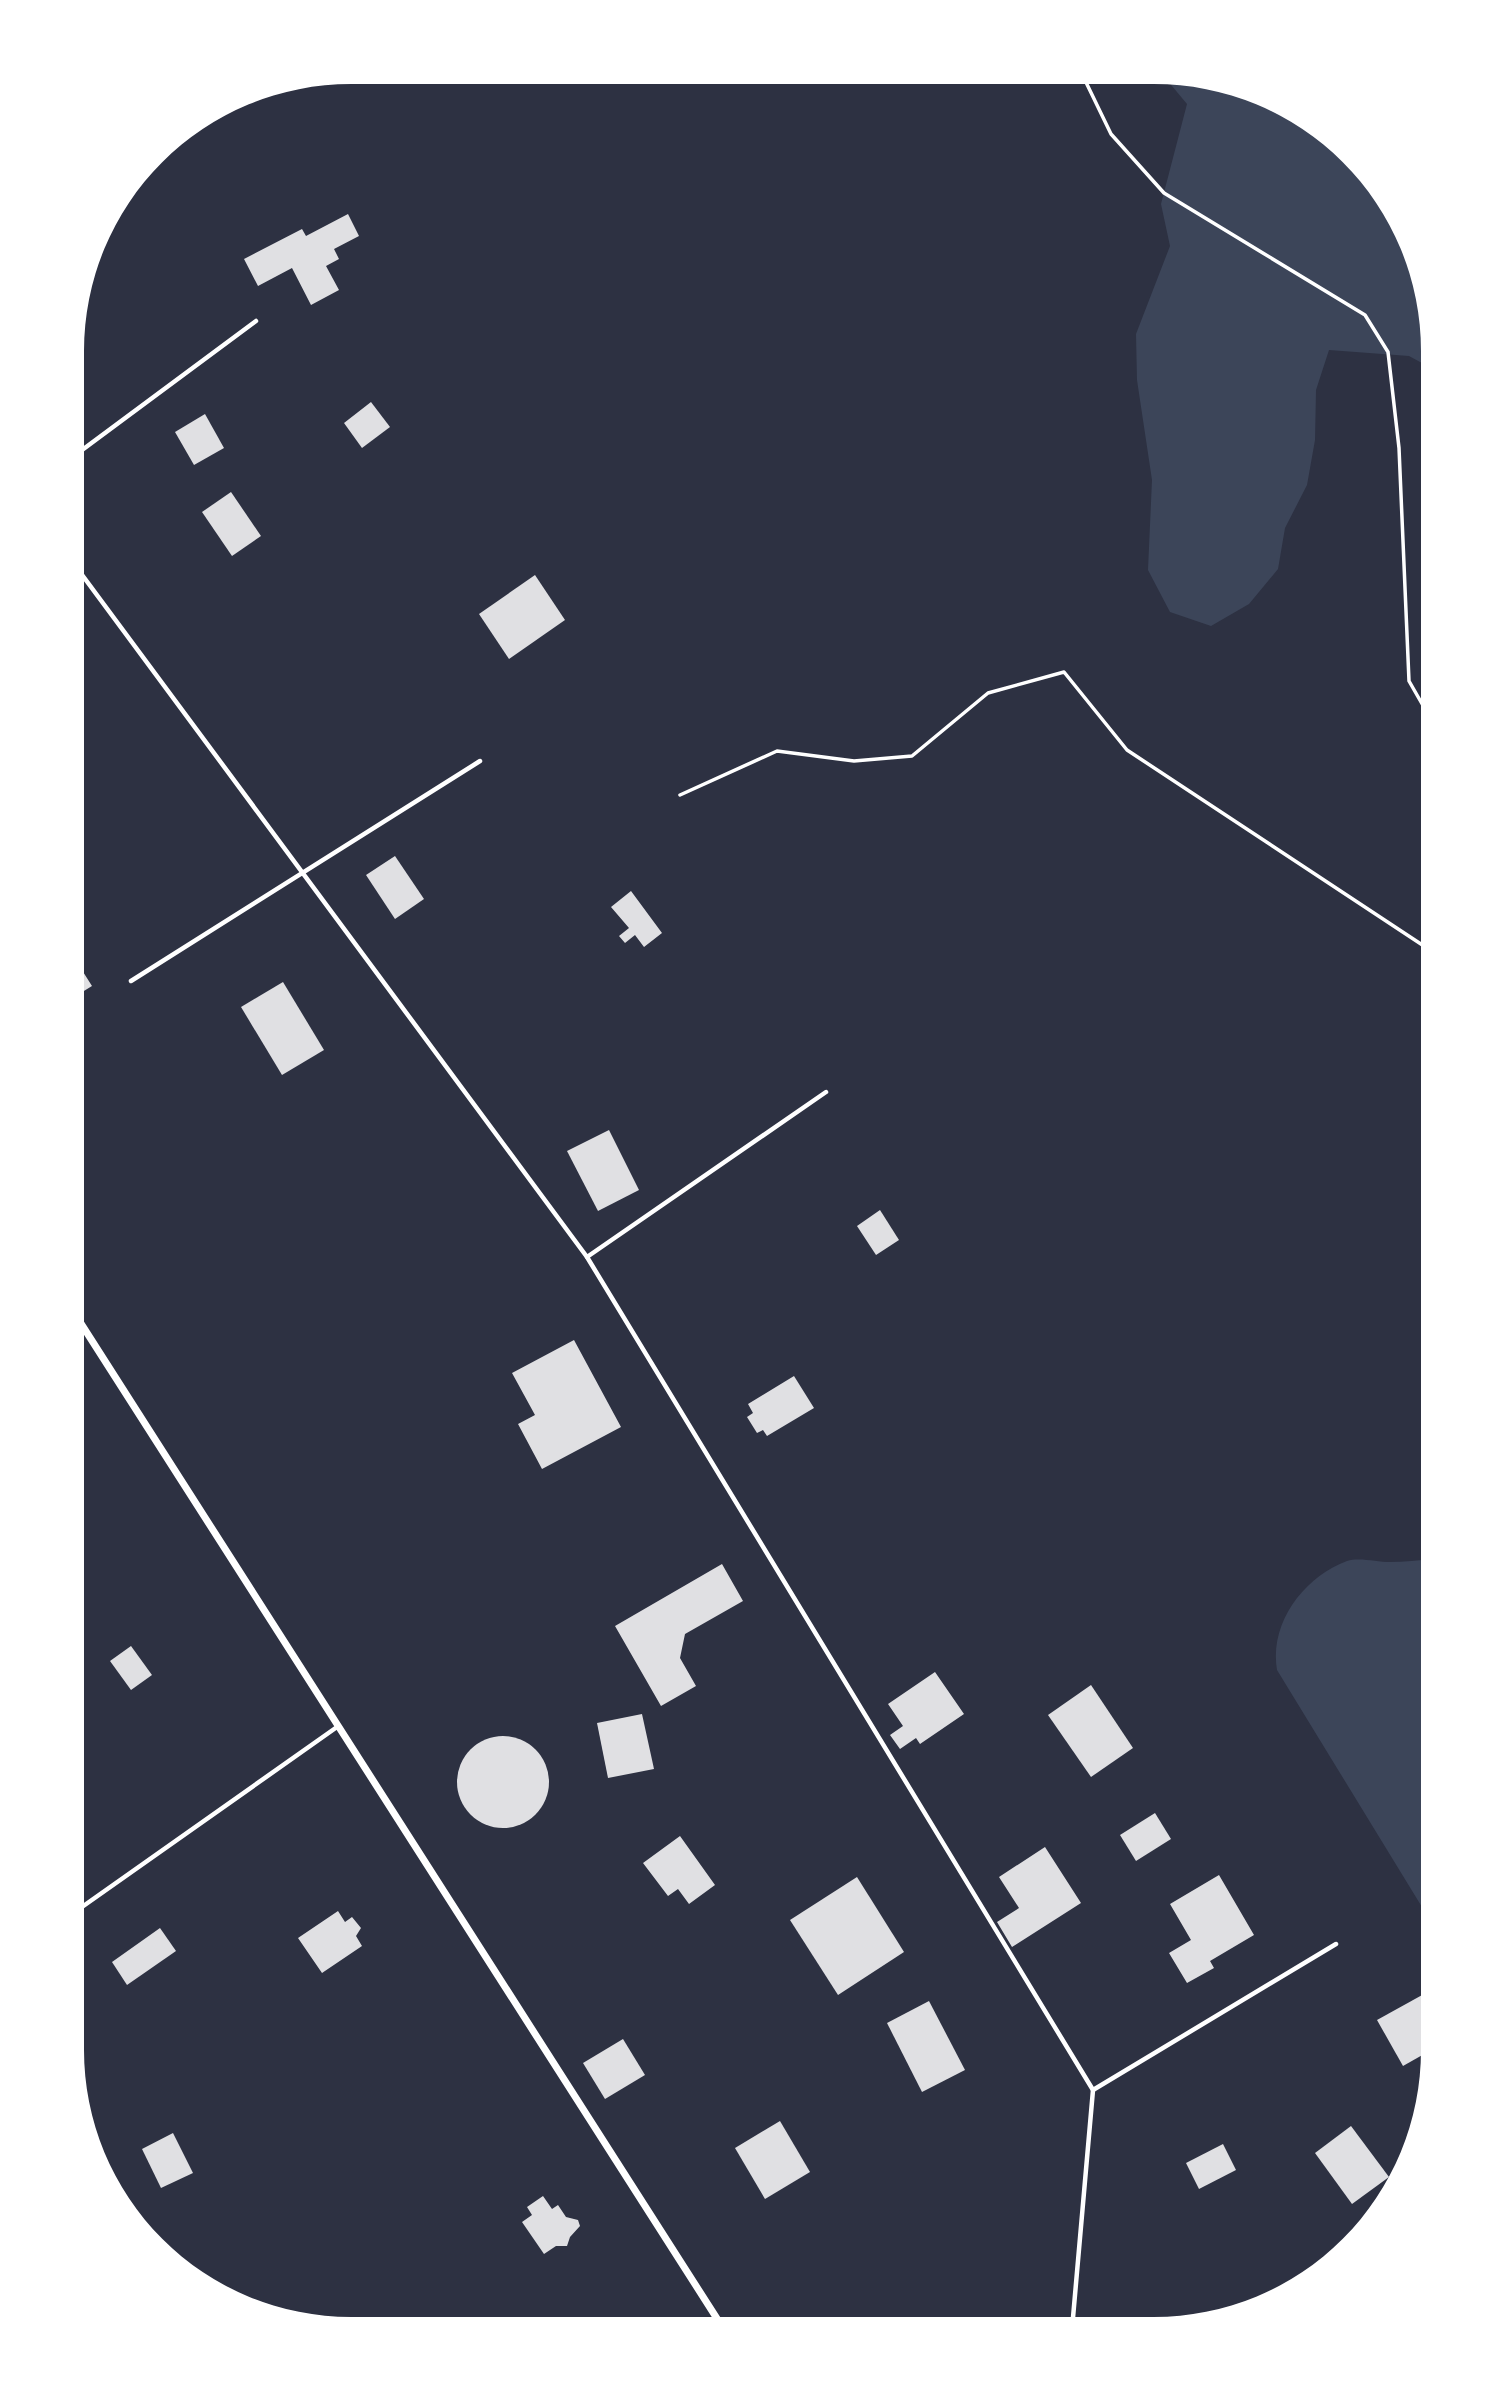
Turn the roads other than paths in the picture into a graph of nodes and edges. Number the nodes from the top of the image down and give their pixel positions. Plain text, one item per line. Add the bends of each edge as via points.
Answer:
1 (256, 321) dead end
2 (84, 449) edge
3 (84, 577) edge
4 (480, 761) dead end
5 (304, 872) junction
6 (131, 981) dead end
7 (826, 1092) dead end
8 (587, 1257) junction
9 (84, 1328) edge
10 (337, 1727) junction
11 (84, 1906) edge
12 (1336, 1944) dead end
13 (1093, 2090) junction
14 (716, 2317) edge
15 (1073, 2317) edge

1 - 2 lane
3 - 5 lane
4 - 5 lane
5 - 6 lane
5 - 8 lane
7 - 8 lane
8 - 13 lane
9 - 10 street
10 - 11 lane
10 - 14 street
12 - 13 lane
13 - 15 lane

